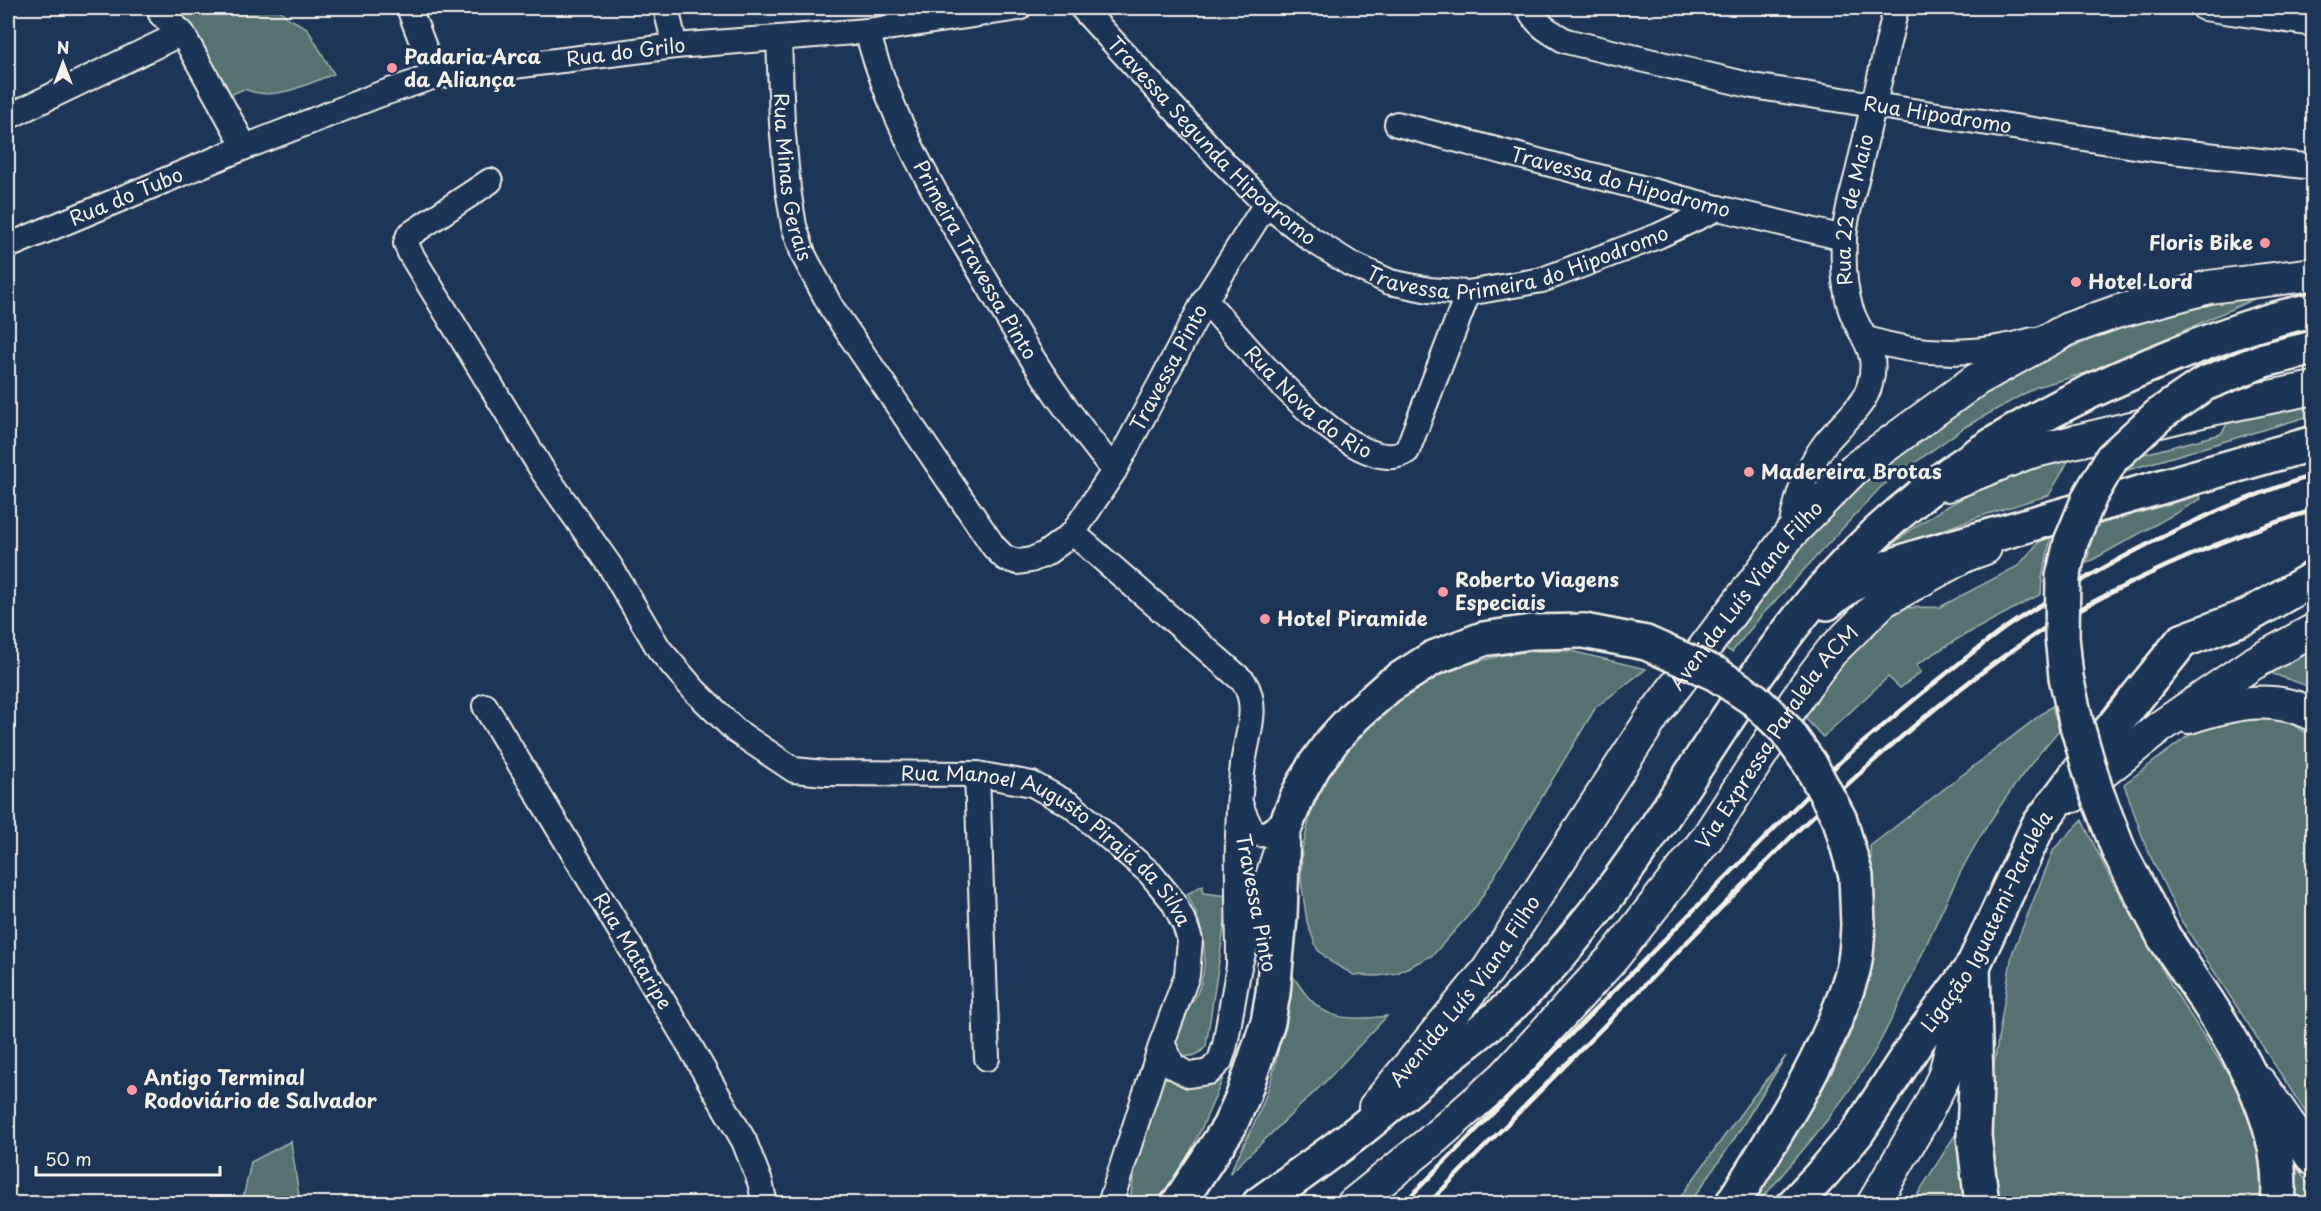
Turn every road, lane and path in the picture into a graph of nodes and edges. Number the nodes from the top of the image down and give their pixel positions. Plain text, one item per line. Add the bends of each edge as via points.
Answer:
1 (159, 8) edge
2 (409, 8) edge
3 (666, 8) edge
4 (1019, 8) edge
5 (1082, 8) edge
6 (1529, 8) edge
7 (1896, 8) edge
8 (2204, 8) edge
9 (2235, 10) edge
10 (944, 13) edge
11 (2313, 24) edge
12 (867, 31) junction
13 (182, 33) junction
14 (779, 38) junction
15 (675, 46) junction
16 (435, 76) junction
17 (1874, 106) junction
18 (8, 117) edge
19 (1397, 124) dead end
20 (244, 147) junction
21 (2313, 167) edge
22 (490, 181) dead end
23 (1266, 204) junction
24 (1718, 207) junction
25 (1844, 238) junction
26 (8, 246) edge
27 (1349, 263) joint
28 (2313, 274) edge
29 (1468, 293) junction
30 (1205, 300) junction
31 (2313, 310) edge
32 (2068, 329) junction
33 (1867, 339) junction
34 (2313, 348) edge
35 (2313, 388) edge
36 (2313, 443) edge
37 (1114, 471) junction
38 (2104, 502) junction
39 (1893, 517) junction
40 (1073, 533) junction
41 (1790, 534) junction
42 (1005, 558) joint
43 (2313, 578) edge
44 (2313, 630) edge
45 (1758, 676) junction
46 (485, 706) dead end
47 (2313, 715) edge
48 (2160, 727) junction
49 (977, 774) junction
50 (1240, 808) junction
51 (1286, 824) junction
52 (2038, 826) junction
53 (1255, 912) junction
54 (1239, 966) junction
55 (1973, 966) junction
56 (1273, 993) junction
57 (1162, 1043) junction
58 (987, 1058) dead end
59 (2244, 1060) junction
60 (1348, 1140) junction
61 (2313, 1160) edge
62 (765, 1203) edge
63 (1110, 1203) edge
64 (1178, 1203) edge
65 (1259, 1203) edge
66 (1353, 1203) edge
67 (1732, 1203) edge
68 (1794, 1203) edge
69 (1873, 1203) edge
70 (1982, 1203) edge
71 (2278, 1203) edge

1 - 13 street
2 - 16 street
3 - 15 street
4 - 10 street, Rua do Grilo
5 - 23 street, Travessa Segunda Hipodromo
6 - 17 street, Rua Hipodromo via 1533,18 1547,31 1566,41 1753,86
7 - 17 street, Rua 22 de Maio
8 - 9 street
9 - 11 street
10 - 12 street, Rua do Grilo
12 - 14 street, Rua do Grilo
12 - 37 street, Primeira Travessa Pinto via 894,112 925,176 1055,393
13 - 18 street
13 - 20 street
14 - 15 street, Rua do Grilo
14 - 42 street, Rua Minas Gerais via 782,124 794,226 804,256 831,307
15 - 16 street, Rua do Grilo
16 - 20 street, Rua do Grilo
17 - 21 street, Rua Hipodromo via 2154,149
17 - 25 street, Rua 22 de Maio
19 - 24 street, Travessa do Hipodromo
20 - 26 street, Rua do Tubo
22 - 49 street, Rua Manoel Augusto Pirajá da Silva via 409,235 406,243 544,473 610,566 659,649 736,731 794,770
23 - 27 street, Travessa Segunda Hipodromo
23 - 30 street, Travessa Pinto
24 - 25 street, Travessa do Hipodromo
24 - 29 street, Travessa Primeira do Hipodromo via 1658,236 1542,280
25 - 33 street, Rua 22 de Maio via 1850,307
27 - 29 street, Travessa Primeira do Hipodromo via 1390,282
28 - 32 main road, Avenida Luís Viana Filho via 2209,287
29 - 30 street, Rua Nova do Rio via 1407,451 1387,458 1357,448 1336,435 1288,390
30 - 37 street, Travessa Pinto
31 - 39 highway via 2222,336 2048,412 1987,446
32 - 33 street via 2015,345 1956,352 1894,348
32 - 41 main road, Avenida Luís Viana Filho via 1976,380 1919,421 1854,469
33 - 41 street, Rua 22 de Maio via 1872,358 1870,387 1811,464 1801,486
34 - 59 highway, bridge via 2264,360 2204,384 2160,414 2112,458 2090,496 2071,542 2063,577 2066,677 2096,791 2119,850 2164,937
35 - 39 main road via 2027,453 1946,486
36 - 38 highway, Via Expressa Paralela ACM
37 - 40 street, Travessa Pinto
38 - 45 highway via 1873,573 1832,598 1807,620
38 - 66 main road, Via Expressa Paralela ACM via 1966,555 1883,601 1831,652 1806,685 1707,838 1613,958 1504,1077
39 - 45 highway via 1810,603
40 - 42 street, Travessa Pinto via 1031,560
40 - 50 street, Travessa Pinto via 1251,692 1252,720
41 - 60 main road, Avenida Luís Viana Filho via 1656,712 1488,970
43 - 52 highway, Ligação Iguatemi-Paralela via 2248,616 2182,641
44 - 48 main road via 2252,664
45 - 60 highway via 1626,872 1578,934 1521,997
46 - 62 street, Rua Mataripe via 744,1141
47 - 48 main road via 2282,704 2244,702
48 - 52 main road
49 - 57 street, Rua Manoel Augusto Pirajá da Silva via 1032,784 1071,805 1150,873 1173,902 1190,940 1190,956
49 - 58 street
50 - 51 street, Travessa Pinto via 1255,833 1262,835
50 - 53 street, Travessa Pinto
50 - 54 street, Travessa Pinto
51 - 53 street
51 - 56 highway
51 - 67 highway, bridge via 1314,766 1355,716 1389,686 1433,658 1483,639 1530,632 1584,631 1647,643 1716,674 1755,700 1786,730 1810,764 1840,820 1856,876 1858,925 1853,969 1835,1021 1800,1091
52 - 55 highway, Ligação Iguatemi-Paralela
53 - 54 street
53 - 56 street, Travessa Pinto
54 - 57 street via 1220,1061 1209,1072 1189,1075 1173,1066
55 - 68 highway, Ligação Iguatemi-Paralela via 1857,1133
55 - 69 main road via 1944,1077
55 - 70 highway via 1974,1136
56 - 64 highway via 1268,1022 1229,1127
57 - 63 street, Rua Manoel Augusto Pirajá da Silva
59 - 61 main road
59 - 71 highway via 2275,1140
60 - 65 highway

